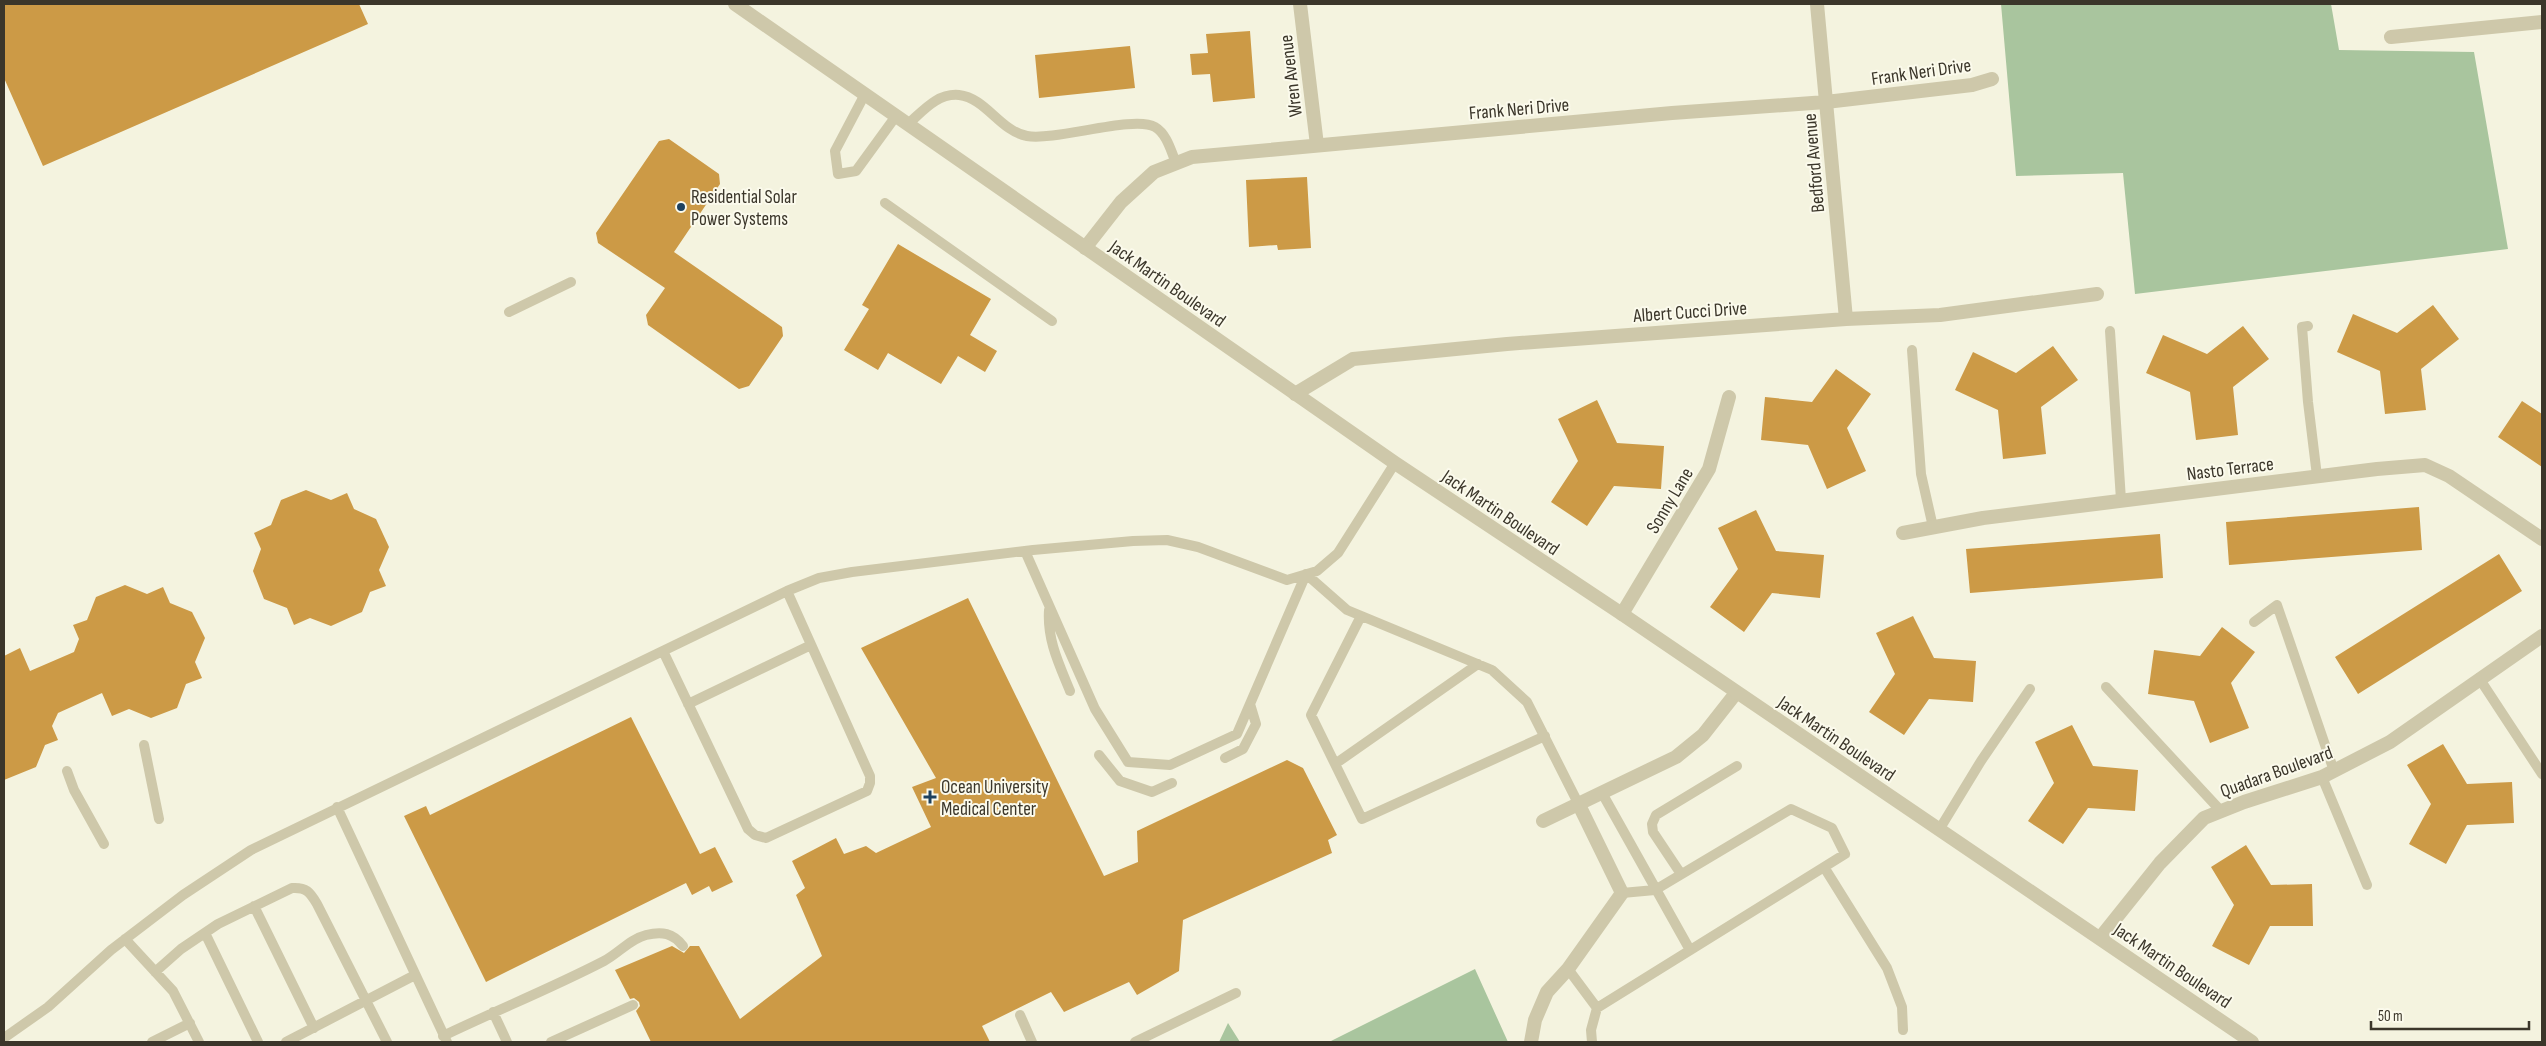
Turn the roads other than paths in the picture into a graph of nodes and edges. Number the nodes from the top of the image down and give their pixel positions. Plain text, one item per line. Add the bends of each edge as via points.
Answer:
1 (735, 4) edge
2 (1300, 4) edge
3 (1817, 4) edge
4 (2542, 22) edge
5 (2391, 37) dead end
6 (1992, 79) dead end
7 (865, 94) junction
8 (1826, 102) junction
9 (902, 120) junction
10 (1317, 145) junction
11 (1176, 163) junction
12 (885, 203) dead end
13 (1085, 248) junction
14 (571, 282) dead end
15 (2097, 294) dead end
16 (509, 312) dead end
17 (1846, 319) junction
18 (1052, 321) dead end
19 (2308, 326) dead end
20 (2110, 331) dead end
21 (1912, 350) dead end
22 (1295, 394) junction
23 (1729, 397) dead end
24 (1395, 464) junction
25 (2317, 476) junction
26 (2121, 500) junction
27 (1933, 527) junction
28 (1904, 533) dead end
29 (2542, 539) edge
30 (1025, 551) junction
31 (1306, 574) junction
32 (787, 590) junction
33 (1049, 607) junction
34 (1622, 614) junction
35 (1362, 616) junction
36 (2254, 622) dead end
37 (2542, 636) edge
38 (811, 645) junction
39 (663, 651) junction
40 (1478, 664) junction
41 (2479, 678) junction
42 (2106, 687) dead end
43 (2030, 689) dead end
44 (1070, 691) dead end
45 (1736, 693) junction
46 (688, 704) junction
47 (1250, 704) junction
48 (1545, 736) junction
49 (144, 744) dead end
50 (1099, 755) dead end
51 (1225, 758) dead end
52 (1335, 764) junction
53 (1737, 766) dead end
54 (67, 771) dead end
55 (2328, 774) junction
56 (2542, 774) edge
57 (1172, 783) dead end
58 (1602, 793) junction
59 (1580, 804) junction
60 (337, 807) junction
61 (2221, 811) junction
62 (160, 818) dead end
63 (1543, 821) dead end
64 (1939, 830) junction
65 (104, 844) dead end
66 (1824, 867) junction
67 (1681, 874) junction
68 (2367, 885) dead end
69 (1655, 890) junction
70 (1622, 893) junction
71 (254, 906) junction
72 (205, 933) junction
73 (2100, 938) junction
74 (125, 939) junction
75 (683, 946) dead end
76 (1690, 950) junction
77 (1568, 969) junction
78 (155, 972) junction
79 (415, 975) junction
80 (1236, 993) dead end
81 (367, 1000) junction
82 (633, 1005) dead end
83 (1597, 1008) junction
84 (492, 1012) junction
85 (1020, 1015) dead end
86 (190, 1024) junction
87 (314, 1028) junction
88 (1904, 1030) dead end
89 (4, 1038) edge
90 (445, 1039) edge
91 (152, 1042) edge
92 (199, 1042) edge
93 (258, 1042) edge
94 (286, 1042) edge
95 (387, 1042) edge
96 (507, 1042) edge
97 (551, 1042) edge
98 (1032, 1042) edge
99 (1136, 1042) edge
100 (1531, 1042) edge
101 (1592, 1042) edge
102 (2252, 1042) edge

1 - 7 street, Jack Martin Boulevard
2 - 10 street, Wren Avenue
3 - 8 street, Bedford Avenue
4 - 5 street
6 - 8 street, Frank Neri Drive via 1972,85
7 - 9 street, Jack Martin Boulevard
7 - 9 lane via 835,151 838,174 856,170
8 - 10 street, Frank Neri Drive
8 - 17 street, Bedford Avenue
9 - 11 lane via 940,97 960,95 976,101 1026,136 1132,124 1154,127 1165,137
9 - 13 street, Jack Martin Boulevard
10 - 11 street, Frank Neri Drive via 1192,157
11 - 13 street, Frank Neri Drive via 1154,172 1121,202
12 - 18 lane
13 - 22 street, Jack Martin Boulevard
14 - 16 lane
15 - 17 street, Albert Cucci Drive via 1940,315
17 - 22 street, Albert Cucci Drive via 1353,359
19 - 25 lane via 2302,327
20 - 26 lane
21 - 27 lane via 1921,474
22 - 24 street, Jack Martin Boulevard
23 - 34 street, Sonny Lane via 1709,469
24 - 31 lane via 1338,553 1317,571
24 - 34 street, Jack Martin Boulevard
25 - 26 street, Nasto Terrace
25 - 29 street, Nasto Terrace via 2425,465 2449,476
26 - 27 street, Nasto Terrace
27 - 28 street, Nasto Terrace
30 - 31 lane via 1167,540 1198,546 1288,580
30 - 32 lane via 852,572 819,578
30 - 33 lane
31 - 35 lane via 1347,610
31 - 47 lane
32 - 38 lane
32 - 39 lane
33 - 44 lane via 1048,630
33 - 47 lane via 1095,709 1128,762 1170,765 1237,734
34 - 45 street, Jack Martin Boulevard
35 - 40 lane
35 - 52 lane via 1311,715
36 - 55 lane via 2276,605
37 - 41 street, Quadara Boulevard
38 - 46 lane
38 - 46 lane via 870,776 867,791 766,838 754,835 748,829
39 - 46 lane
39 - 60 lane
40 - 48 lane via 1492,670 1527,702
40 - 52 lane
41 - 55 street, Quadara Boulevard via 2390,742
41 - 56 lane
42 - 61 lane
43 - 64 lane via 1981,760
45 - 58 street via 1703,735 1676,757
45 - 64 street, Jack Martin Boulevard
47 - 51 lane via 1256,724 1244,749
48 - 52 lane via 1362,819
48 - 59 lane
49 - 62 lane
50 - 57 lane via 1120,781 1152,792
53 - 67 lane via 1656,815 1653,832
54 - 65 lane
55 - 61 street, Quadara Boulevard
55 - 68 lane
58 - 59 street
58 - 69 lane
59 - 63 street
59 - 70 street
60 - 74 lane via 251,850 182,895
60 - 79 lane
61 - 73 street, Quadara Boulevard via 2204,818 2160,863
64 - 73 street, Jack Martin Boulevard
66 - 67 lane via 1845,854 1832,828 1791,809
66 - 76 lane
66 - 88 lane via 1887,968 1902,1007
67 - 69 lane
69 - 70 lane
69 - 76 lane
70 - 77 street
71 - 72 lane
71 - 81 lane via 292,888 309,892
71 - 87 lane
72 - 78 lane
72 - 93 lane
73 - 102 street, Jack Martin Boulevard
74 - 78 lane
74 - 89 lane via 48,1007
75 - 84 lane via 675,936 664,933 646,935 633,940 606,960
76 - 83 lane
77 - 83 lane
77 - 100 street via 1546,992
78 - 86 lane via 173,991
79 - 81 lane
79 - 90 lane
80 - 99 lane
81 - 87 lane
81 - 95 lane
82 - 97 lane
83 - 101 lane via 1591,1030
84 - 90 lane
84 - 96 lane
85 - 98 lane
86 - 91 lane
86 - 92 lane
87 - 94 lane

